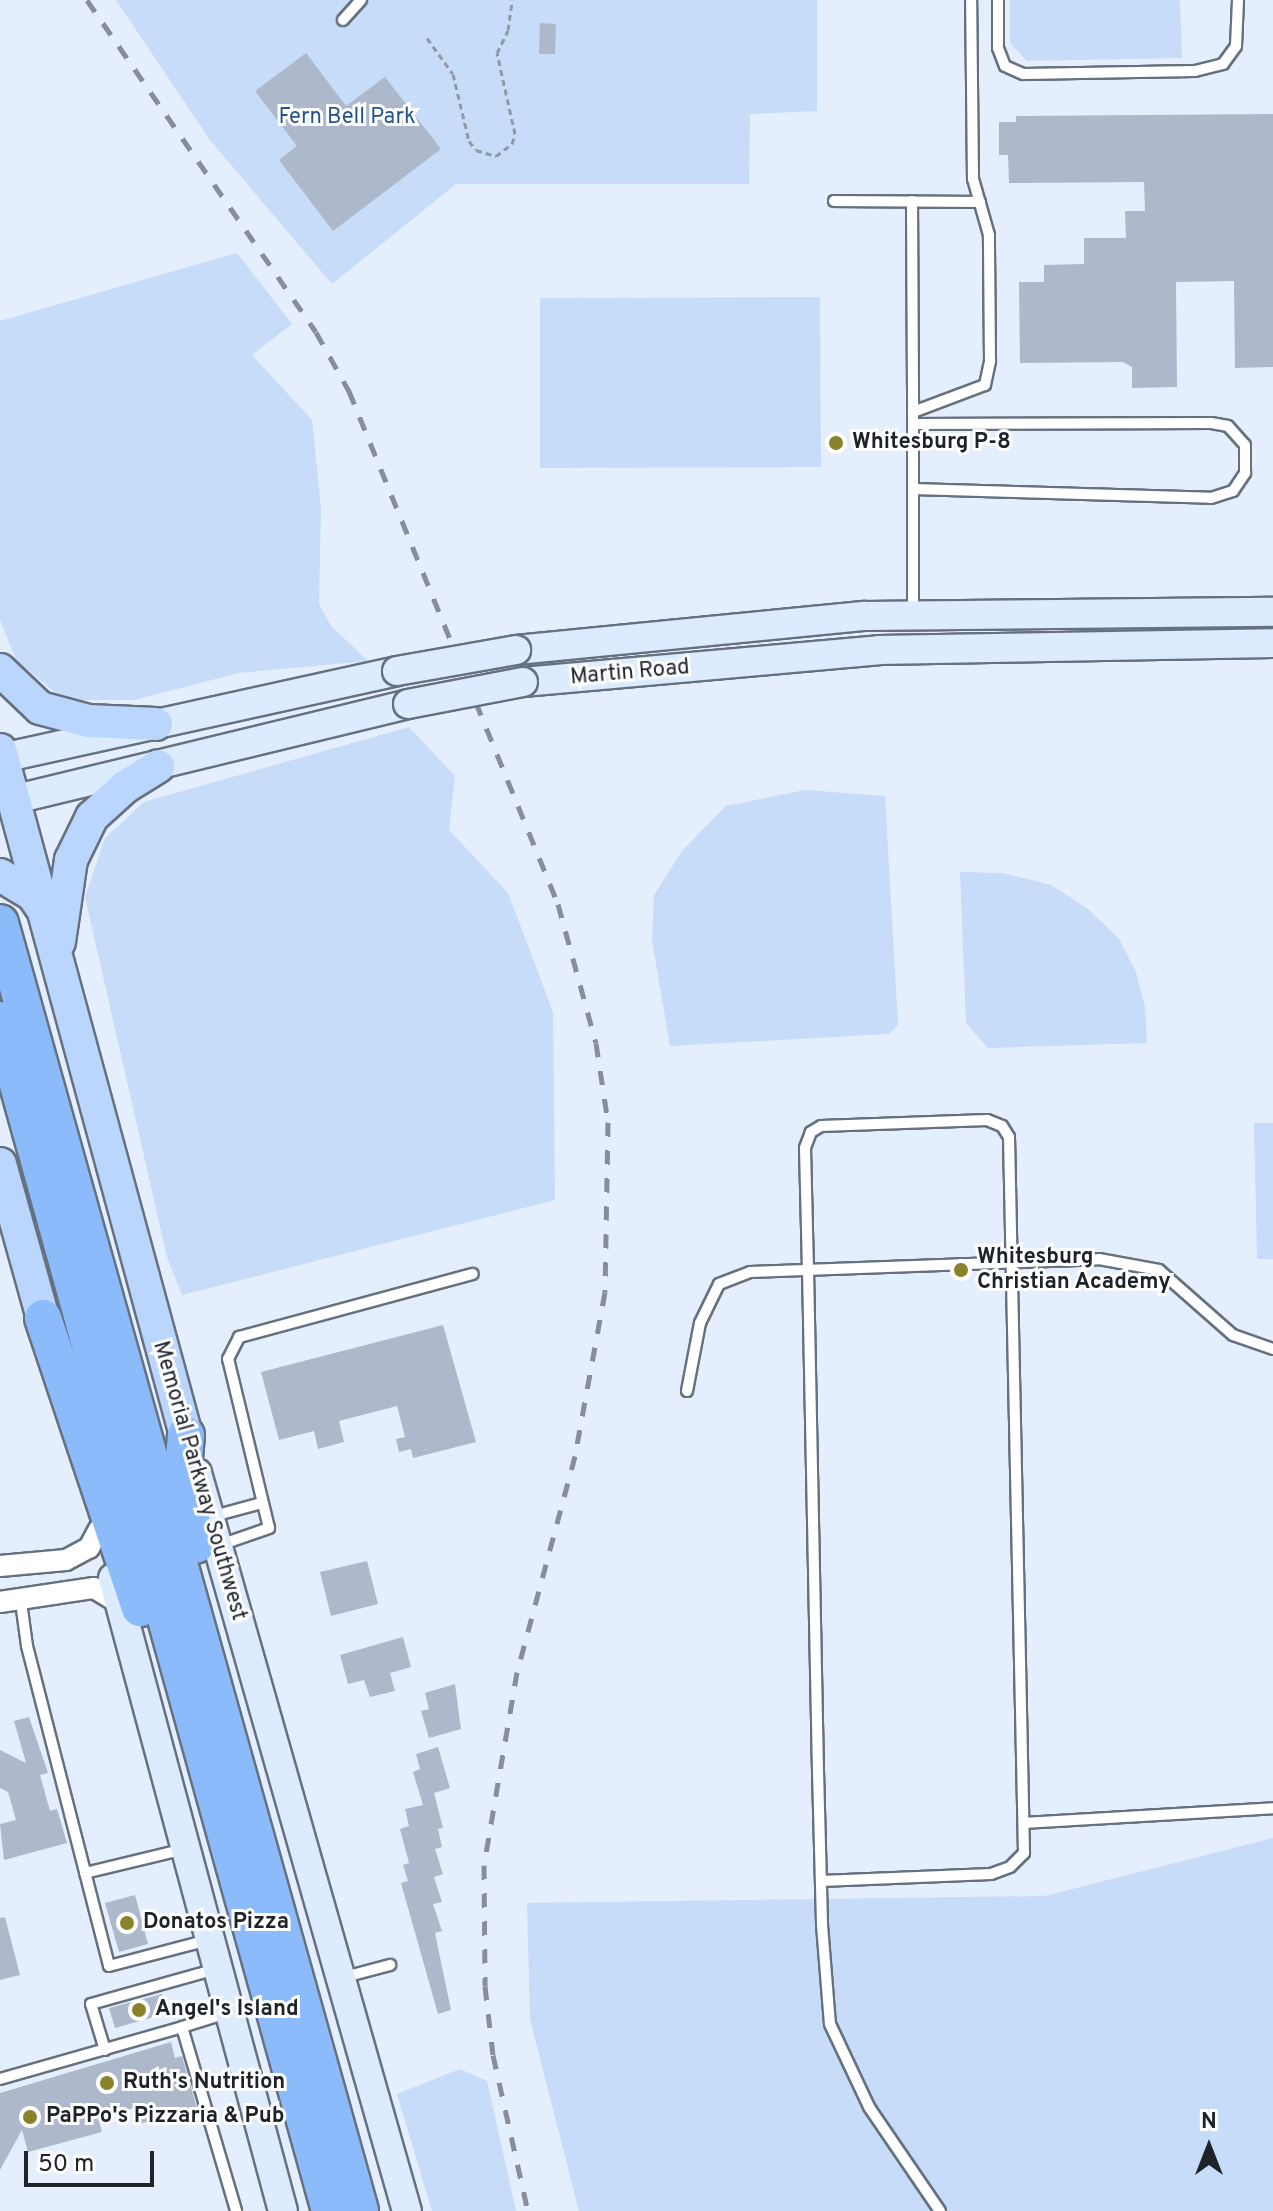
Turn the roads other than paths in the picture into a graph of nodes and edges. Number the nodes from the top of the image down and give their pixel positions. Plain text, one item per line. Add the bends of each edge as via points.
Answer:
1 (361, 0) edge
2 (971, 0) edge
3 (998, 0) edge
4 (1238, 0) edge
5 (343, 20) dead end
6 (834, 201) dead end
7 (912, 201) junction
8 (980, 202) junction
9 (913, 418) junction
10 (913, 489) junction
11 (1273, 612) edge
12 (913, 614) junction
13 (1273, 643) edge
14 (0, 670) edge
15 (156, 724) junction
16 (1, 755) edge
17 (158, 766) junction
18 (8, 801) edge
19 (0, 875) edge
20 (43, 910) junction
21 (0, 923) edge
22 (57, 965) junction
23 (0, 1020) edge
24 (0, 1164) edge
25 (1010, 1261) junction
26 (808, 1269) junction
27 (473, 1274) dead end
28 (43, 1318) junction
29 (1273, 1349) edge
30 (687, 1391) dead end
31 (186, 1435) junction
32 (262, 1503) junction
33 (210, 1517) junction
34 (99, 1529) junction
35 (218, 1546) junction
36 (0, 1566) edge
37 (0, 1602) edge
38 (21, 1602) junction
39 (121, 1604) junction
40 (229, 1790) junction
41 (1273, 1808) edge
42 (1024, 1823) junction
43 (189, 1848) junction
44 (85, 1873) junction
45 (821, 1881) junction
46 (211, 1940) junction
47 (390, 1965) dead end
48 (218, 1969) junction
49 (339, 1979) junction
50 (229, 2013) junction
51 (182, 2027) junction
52 (105, 2050) junction
53 (0, 2079) edge
54 (236, 2211) edge
55 (283, 2211) edge
56 (330, 2211) edge
57 (360, 2211) edge
58 (407, 2211) edge
59 (940, 2211) edge

1 - 5 lane
2 - 8 lane via 973,179
3 - 4 lane via 998,48 1005,66 1023,74 1195,71 1223,64 1236,46
6 - 7 lane
7 - 8 lane
7 - 9 lane
8 - 9 lane via 989,235 985,385
9 - 10 lane
9 - 10 lane via 1211,423 1228,426 1245,445 1245,473 1233,491 1211,498
10 - 12 lane
11 - 12 main road, Martin Road
12 - 15 main road, Martin Road, bridge via 516,650
13 - 17 main road, Martin Road, bridge via 879,650 523,682 408,704
14 - 15 main road via 40,708 89,721
15 - 16 main road, Martin Road
16 - 18 main road, Memorial Parkway Southwest
17 - 18 main road, Martin Road
17 - 22 main road via 92,817 71,860
18 - 20 main road, Memorial Parkway Southwest
19 - 20 main road via 33,895
20 - 22 main road, Memorial Parkway Southwest
21 - 40 highway, Memorial Parkway Southwest
22 - 31 main road, Memorial Parkway Southwest
23 - 40 highway, Memorial Parkway Southwest
24 - 28 main road
25 - 26 lane
25 - 26 lane via 1009,1137 1002,1126 987,1120 821,1126 811,1132 805,1148
25 - 29 lane via 1099,1259 1159,1270 1233,1335
25 - 42 lane
26 - 30 lane via 750,1272 719,1284 700,1323
26 - 45 lane
27 - 32 lane via 239,1337 228,1359
28 - 34 main road
28 - 40 highway via 188,1751
31 - 33 main road, Memorial Parkway Southwest
31 - 40 highway via 183,1473 218,1648 243,1736
32 - 33 lane
32 - 35 lane via 269,1528
33 - 35 main road, Memorial Parkway Southwest
34 - 36 street via 89,1548 66,1560
34 - 39 main road
35 - 49 main road, Memorial Parkway Southwest
37 - 38 street
38 - 39 street via 94,1588
38 - 44 lane via 27,1646
39 - 43 main road
40 - 56 highway, Memorial Parkway Southwest
40 - 57 highway, Memorial Parkway Southwest
41 - 42 lane
42 - 45 lane via 1024,1853 1010,1867 991,1874
43 - 44 lane
43 - 46 main road
44 - 46 lane via 109,1966
45 - 59 lane via 830,2024 869,2107
46 - 48 main road
47 - 49 lane
48 - 50 main road
48 - 52 lane via 91,2004
49 - 58 main road, Memorial Parkway Southwest
50 - 51 lane
50 - 55 main road
51 - 52 lane
51 - 54 lane
52 - 53 lane

